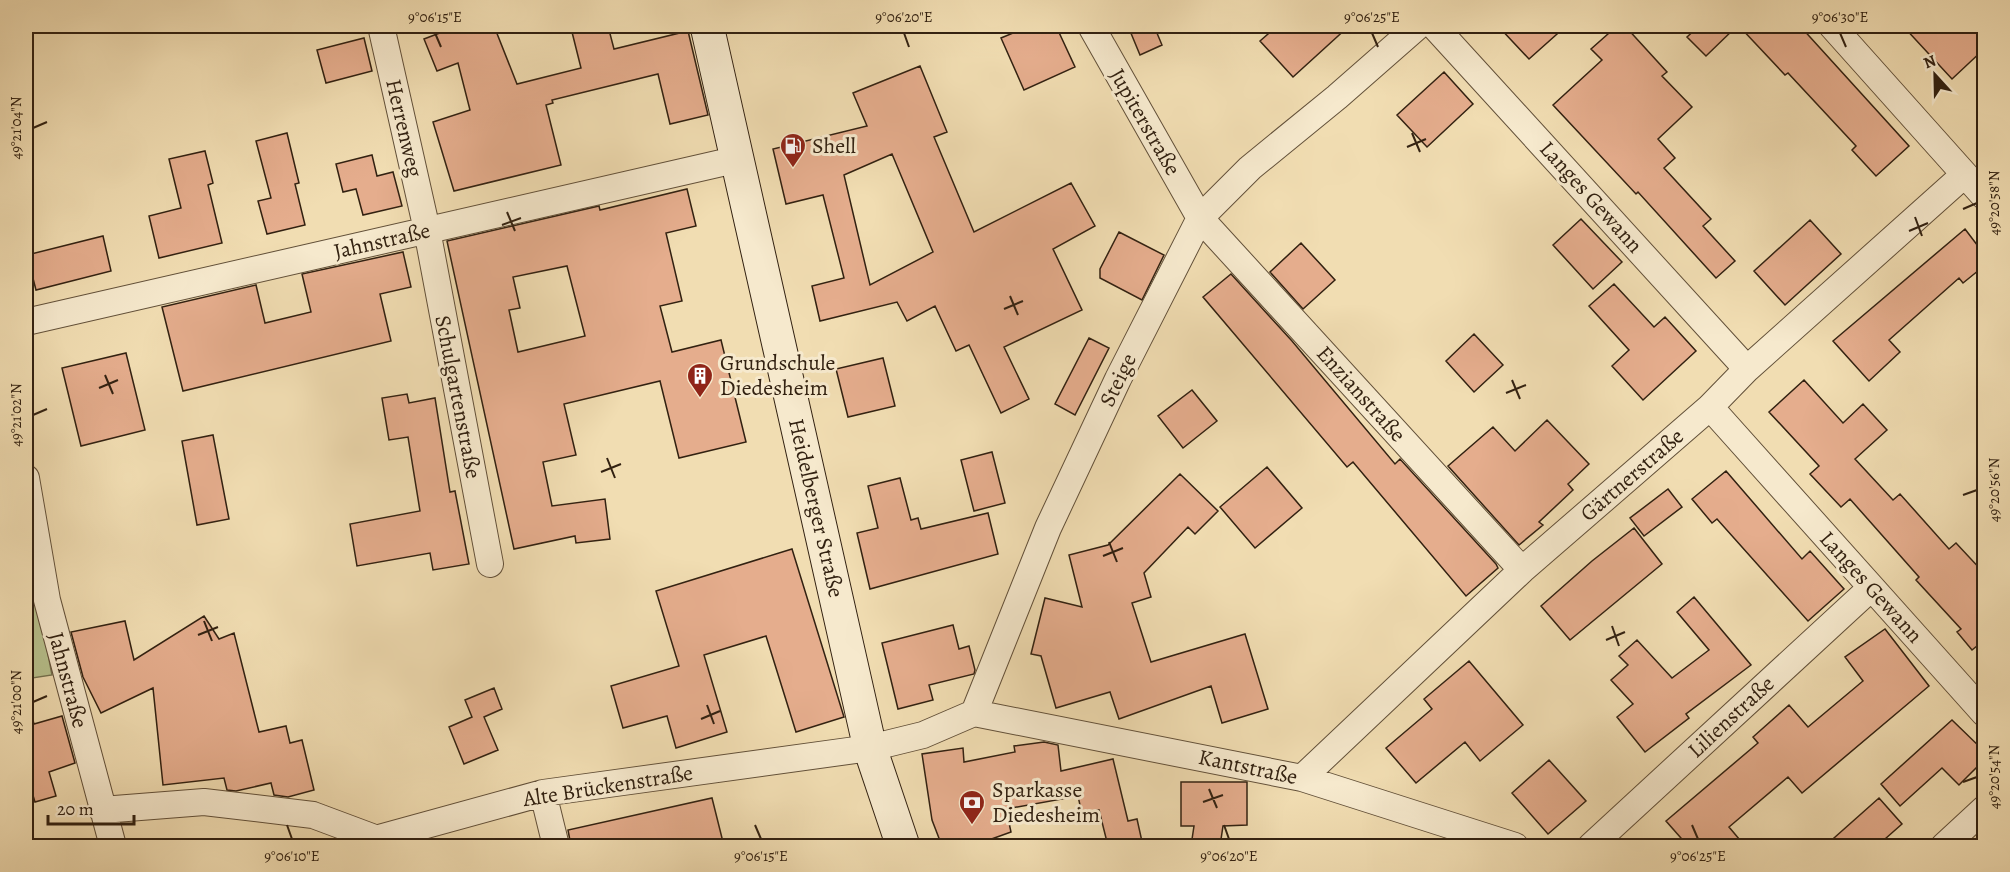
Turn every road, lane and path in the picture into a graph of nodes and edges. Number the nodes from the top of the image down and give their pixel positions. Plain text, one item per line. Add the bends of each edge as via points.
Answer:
1 (381, 26) edge
2 (707, 26) edge
3 (1091, 26) edge
4 (1418, 26) edge
5 (1434, 26) edge
6 (1832, 26) edge
7 (739, 159) junction
8 (1964, 175) junction
9 (1984, 196) edge
10 (1200, 218) junction
11 (427, 230) junction
12 (26, 322) edge
13 (1747, 369) junction
14 (1710, 407) junction
15 (26, 478) edge
16 (490, 564) dead end
17 (1522, 570) junction
18 (1870, 588) junction
19 (974, 713) junction
20 (1984, 713) edge
21 (870, 747) junction
22 (1302, 778) junction
23 (543, 793) junction
24 (1984, 809) edge
25 (102, 810) junction
26 (380, 840) junction
27 (113, 846) edge
28 (350, 846) edge
29 (556, 846) edge
30 (903, 846) edge
31 (1515, 846) edge
32 (1591, 846) edge
33 (1944, 846) edge

1 - 11 street, Herrenweg
2 - 7 street, Heidelberger Straße
3 - 10 street, Jupiterstraße
4 - 10 street, Steige via 1250,168
5 - 13 street, Langes Gewann
6 - 8 street
7 - 11 street, Jahnstraße
7 - 21 street, Heidelberger Straße
8 - 9 street
8 - 13 street, Gärtnerstraße
10 - 17 street, Enzianstraße
10 - 19 street, Steige via 1048,528
11 - 12 street, Jahnstraße
11 - 16 street, Schulgartenstraße
13 - 14 street, Gärtnerstraße
14 - 17 street, Gärtnerstraße
14 - 18 street, Langes Gewann
15 - 25 street, Jahnstraße via 47,600
17 - 22 street, Gärtnerstraße
18 - 20 street, Langes Gewann
18 - 32 street, Lilienstraße
19 - 21 street via 923,735
19 - 22 street, Kantstraße
21 - 23 street, Alte Brückenstraße
21 - 30 street, Heidelberger Straße
22 - 31 street, Kantstraße
23 - 26 street, Alte Brückenstraße
23 - 29 street
24 - 33 street
25 - 26 street via 204,802 313,815
25 - 27 street, Jahnstraße
26 - 28 street, Alte Brückenstraße

